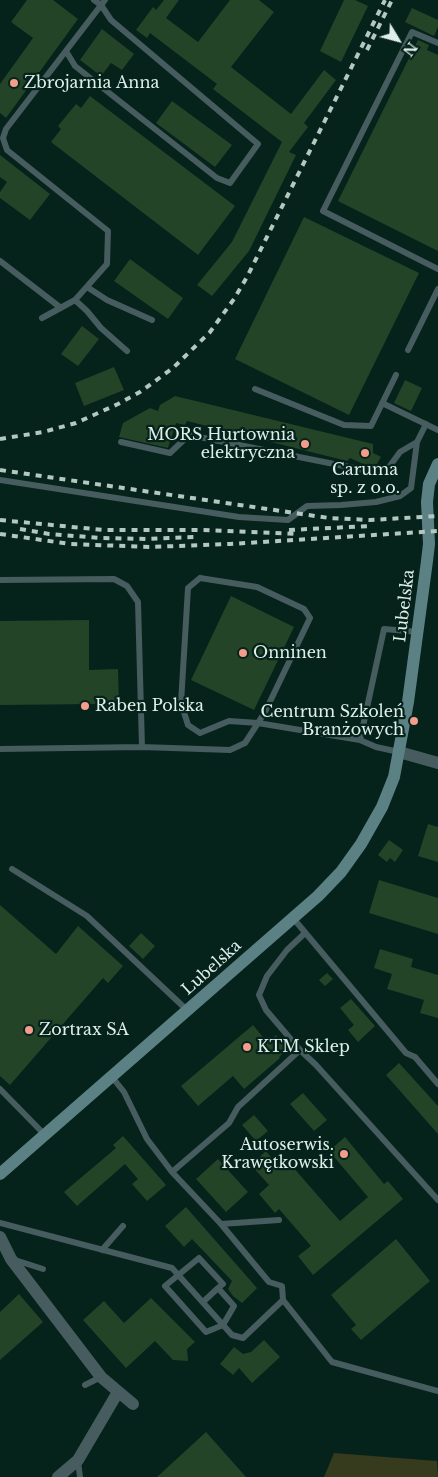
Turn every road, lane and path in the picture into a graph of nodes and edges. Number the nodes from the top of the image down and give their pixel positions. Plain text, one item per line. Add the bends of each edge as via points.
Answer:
1 (94, 0) edge
2 (103, 3) edge
3 (438, 43) edge
4 (66, 51) junction
5 (2, 137) edge
6 (0, 261) edge
7 (438, 269) edge
8 (87, 287) junction
9 (438, 289) edge
10 (75, 300) junction
11 (61, 308) junction
12 (42, 318) dead end
13 (152, 320) dead end
14 (408, 350) dead end
15 (127, 352) dead end
16 (396, 375) dead end
17 (256, 389) dead end
18 (382, 403) junction
19 (426, 424) junction
20 (438, 430) edge
21 (121, 442) dead end
22 (416, 442) junction
23 (438, 464) edge
24 (0, 480) edge
25 (0, 580) edge
26 (419, 632) junction
27 (258, 723) junction
28 (360, 740) junction
29 (142, 747) junction
30 (0, 749) edge
31 (399, 752) junction
32 (438, 763) edge
33 (12, 869) dead end
34 (293, 918) junction
35 (305, 933) junction
36 (188, 1010) junction
37 (300, 1050) junction
38 (112, 1077) junction
39 (438, 1084) edge
40 (0, 1089) edge
41 (45, 1136) junction
42 (172, 1172) junction
43 (0, 1174) edge
44 (438, 1200) edge
45 (279, 1220) dead end
46 (0, 1223) edge
47 (221, 1224) junction
48 (123, 1226) dead end
49 (0, 1237) edge
50 (102, 1250) junction
51 (11, 1259) junction
52 (43, 1269) dead end
53 (178, 1274) junction
54 (218, 1288) junction
55 (283, 1300) junction
56 (203, 1302) junction
57 (223, 1325) junction
58 (101, 1377) junction
59 (86, 1385) dead end
60 (438, 1391) edge
61 (118, 1392) junction
62 (133, 1404) dead end
63 (78, 1460) junction
64 (58, 1477) edge
65 (80, 1477) edge

1 - 2 lane
2 - 4 lane
2 - 4 lane via 111,20 258,144 230,183 217,178 74,66
3 - 7 lane via 412,32 323,211
4 - 5 lane
5 - 8 lane via 8,150 108,231 108,264
6 - 11 lane
8 - 10 lane
8 - 13 lane via 107,300
9 - 14 lane
10 - 11 lane
10 - 15 lane
11 - 12 lane
16 - 18 lane
17 - 18 lane via 344,425 372,426
18 - 19 lane
19 - 20 lane
19 - 22 lane
21 - 22 lane via 170,453 189,435 384,474 400,452
22 - 24 lane via 411,488 400,496 376,502 307,506 288,520 239,517
23 - 26 street, Lubelska via 429,484 428,552
25 - 29 lane via 114,579 127,586 138,602
26 - 28 lane via 384,629
26 - 31 street, Lubelska
27 - 27 lane via 310,618 304,609 257,587 200,578 188,588 181,704 188,725 200,733 229,721
27 - 28 lane
27 - 29 lane via 245,744 230,750
28 - 31 lane
29 - 30 lane
31 - 32 street
31 - 34 street, Lubelska via 391,788 361,844 333,880
33 - 36 lane via 87,916
34 - 35 lane
34 - 36 street, Lubelska
35 - 37 lane via 266,976 259,995 266,1010
35 - 39 lane via 406,1053 415,1057
36 - 38 street, Lubelska
37 - 42 lane via 238,1106 229,1123
37 - 44 lane
38 - 41 street, Lubelska
38 - 42 lane via 124,1092 146,1139
40 - 41 lane
41 - 43 street, Lubelska
42 - 47 lane
45 - 47 lane
46 - 50 lane
47 - 55 lane via 269,1282 282,1286
48 - 50 lane
49 - 51 street
50 - 53 lane via 172,1268
51 - 52 lane
51 - 58 street
53 - 54 lane via 198,1258 223,1284
53 - 56 lane
53 - 57 lane via 164,1286 170,1293 206,1332
54 - 56 lane
54 - 57 lane via 234,1306
55 - 57 lane via 243,1338 232,1335
55 - 60 lane via 332,1362
56 - 57 lane
58 - 59 lane
58 - 61 street
61 - 62 street
61 - 63 street
63 - 64 street
63 - 65 lane

